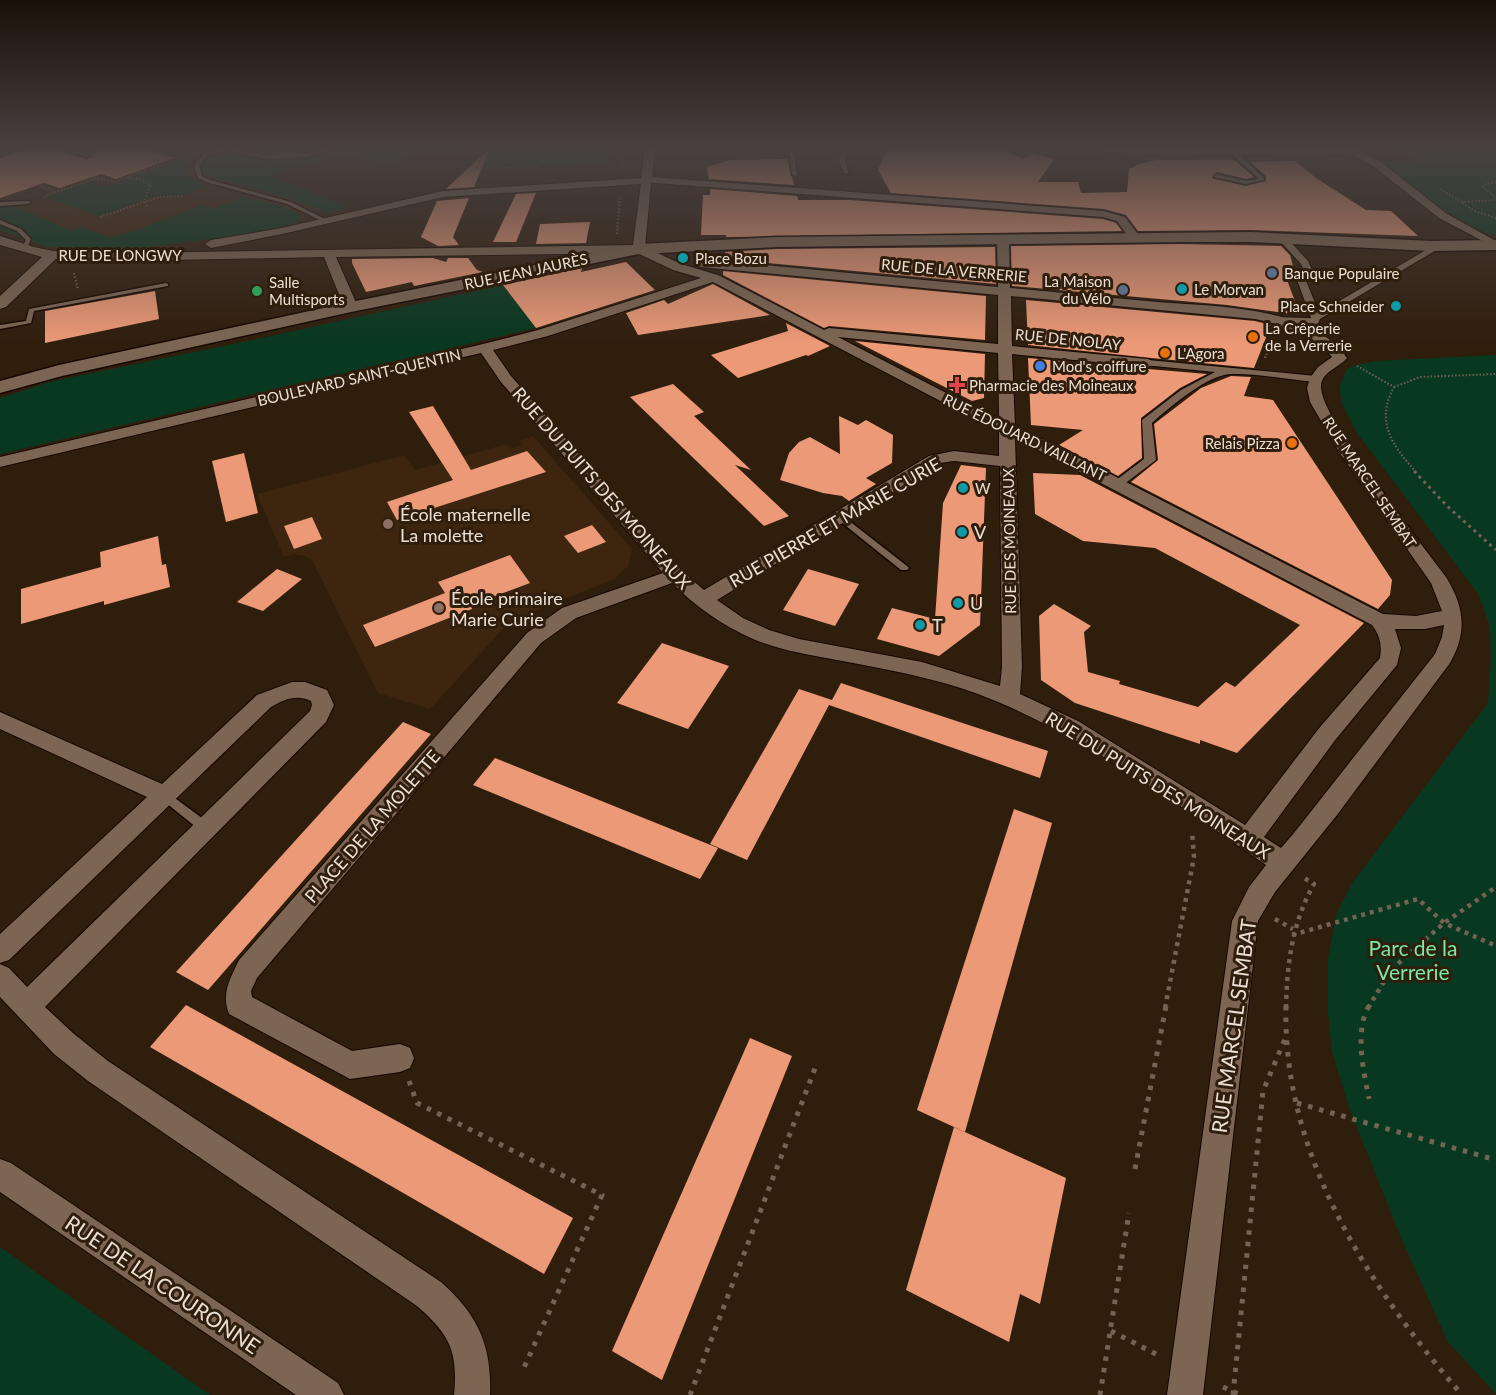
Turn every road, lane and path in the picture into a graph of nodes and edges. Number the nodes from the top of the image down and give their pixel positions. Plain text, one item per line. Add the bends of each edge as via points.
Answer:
1 (111, 213) edge
2 (311, 213) edge
3 (359, 213) edge
4 (643, 213) edge
5 (1092, 213) edge
6 (1439, 213) edge
7 (1481, 213) edge
8 (100, 217) dead end
9 (1496, 218) edge
10 (326, 220) junction
11 (0, 222) edge
12 (1134, 237) junction
13 (1282, 239) junction
14 (0, 240) edge
15 (1003, 240) junction
16 (1495, 245) edge
17 (682, 247) junction
18 (24, 249) junction
19 (639, 249) junction
20 (1434, 249) dead end
21 (328, 252) junction
22 (53, 255) junction
23 (124, 257) junction
24 (548, 257) junction
25 (705, 264) junction
26 (677, 267) junction
27 (73, 272) dead end
28 (166, 285) dead end
29 (1004, 292) junction
30 (81, 301) junction
31 (0, 304) edge
32 (351, 307) junction
33 (1316, 318) junction
34 (1273, 319) junction
35 (0, 327) edge
36 (817, 331) junction
37 (485, 348) junction
38 (1005, 350) junction
39 (1344, 358) junction
40 (1148, 363) joint
41 (1228, 370) junction
42 (1254, 373) junction
43 (1496, 374) edge
44 (1316, 379) junction
45 (0, 387) edge
46 (1394, 387) junction
47 (1006, 427) junction
48 (0, 462) edge
49 (1007, 462) junction
50 (1119, 484) junction
51 (839, 516) junction
52 (1496, 550) edge
53 (904, 568) dead end
54 (675, 575) junction
55 (702, 600) junction
56 (1452, 615) junction
57 (1378, 620) junction
58 (1009, 697) junction
59 (0, 720) edge
60 (164, 795) junction
61 (1192, 824) dead end
62 (206, 828) junction
63 (1249, 838) junction
64 (1282, 863) junction
65 (1496, 887) edge
66 (1269, 916) dead end
67 (1444, 924) junction
68 (1293, 932) junction
69 (1496, 946) edge
70 (0, 951) edge
71 (0, 976) edge
72 (26, 1007) junction
73 (1286, 1038) junction
74 (400, 1058) joint
75 (817, 1064) dead end
76 (1369, 1099) dead end
77 (1297, 1103) junction
78 (1496, 1160) edge
79 (1135, 1169) dead end
80 (0, 1174) edge
81 (1129, 1213) dead end
82 (1111, 1331) junction
83 (1160, 1356) dead end
84 (522, 1372) dead end
85 (1223, 1387) dead end
86 (1233, 1393) edge
87 (326, 1395) edge
88 (472, 1395) edge
89 (690, 1395) edge
90 (1100, 1395) edge
91 (1185, 1395) edge
92 (1241, 1395) edge
93 (1462, 1395) edge

1 - 8 path
2 - 10 lane
3 - 10 street
4 - 19 street
5 - 12 street via 1121,219
6 - 16 street
7 - 9 path
10 - 23 street via 256,236
11 - 18 lane via 19,230 29,240
12 - 13 main road, RUE JEAN JAURÈS
12 - 15 main road, RUE JEAN JAURÈS
13 - 16 main road, RUE JEAN JAURÈS
13 - 33 street via 1309,272 1300,277
14 - 18 street, RUE DE LONGWY
15 - 25 main road, RUE JEAN JAURÈS
15 - 29 street, RUE DES MOINEAUX
17 - 19 main road, RUE JEAN JAURÈS
17 - 25 main road, RUE JEAN JAURÈS
17 - 26 street
18 - 22 street, RUE DE LONGWY
19 - 24 main road, RUE JEAN JAURÈS
19 - 26 street
20 - 33 street
21 - 23 street, RUE DE LONGWY
21 - 24 street, RUE DE LONGWY
21 - 32 street
22 - 23 street, RUE DE LONGWY
22 - 31 street
24 - 32 main road, RUE JEAN JAURÈS
25 - 26 street
25 - 29 street, RUE DE LA VERRERIE
25 - 36 street, RUE ÉDOUARD VAILLANT
25 - 37 street, BOULEVARD SAINT-QUENTIN via 543,333
27 - 30 path
28 - 30 lane
29 - 34 street, RUE DE LA VERRERIE
29 - 38 street, RUE DES MOINEAUX
30 - 35 lane via 31,310 29,322
32 - 45 main road, RUE JEAN JAURÈS
33 - 34 street via 1308,322
34 - 39 street, RUE DE LA VERRERIE via 1311,335
34 - 42 path via 1274,339
36 - 38 street, RUE DE NOLAY
36 - 47 street, RUE ÉDOUARD VAILLANT
37 - 48 street, BOULEVARD SAINT-QUENTIN
37 - 54 street, RUE DU PUITS DES MOINEAUX via 506,379
38 - 40 street, RUE DE NOLAY
38 - 47 street, RUE DES MOINEAUX
39 - 44 street via 1323,369
39 - 46 path
40 - 41 street, RUE DE NOLAY
41 - 42 street, RUE DE NOLAY
41 - 50 street via 1178,395 1146,422 1150,460
42 - 44 street, RUE DE NOLAY
43 - 46 path via 1420,377
44 - 56 street, RUE MARCEL SEMBAT via 1313,390 1319,407 1438,581
46 - 52 path via 1383,413 1386,430 1413,470
47 - 49 street, RUE DES MOINEAUX
47 - 50 street, RUE ÉDOUARD VAILLANT
49 - 51 street, RUE PIERRE ET MARIE CURIE via 944,456
49 - 58 street, RUE DES MOINEAUX via 1012,667
50 - 57 street, RUE ÉDOUARD VAILLANT
51 - 53 lane
51 - 55 street, RUE PIERRE ET MARIE CURIE
54 - 55 street, RUE DU PUITS DES MOINEAUX
54 - 74 street, PLACE DE LA MOLETTE via 569,613 534,638 248,969 238,991 239,1005 350,1065
55 - 58 street, RUE DU PUITS DES MOINEAUX via 762,635 922,669
56 - 57 street via 1427,623
56 - 64 street, RUE MARCEL SEMBAT via 1453,638 1443,658 1311,832
57 - 63 street via 1391,636 1390,660 1328,733
58 - 63 street, RUE DU PUITS DES MOINEAUX via 1070,727
59 - 60 street
60 - 62 lane
60 - 62 street via 264,701 297,688 320,696 323,705 318,716
60 - 70 street
61 - 79 path via 1194,857
62 - 72 street
63 - 64 street, RUE DU PUITS DES MOINEAUX
64 - 68 path via 1314,885 1303,901
64 - 91 street, RUE MARCEL SEMBAT via 1251,906 1245,921
65 - 67 path
66 - 68 path
67 - 68 path via 1418,899
67 - 69 path
67 - 76 path via 1392,970 1365,1013 1361,1055
68 - 73 path
71 - 72 street
72 - 88 street via 99,1071 452,1313 471,1353
73 - 77 path
73 - 86 path via 1263,1091
74 - 84 path via 417,1103 602,1195
75 - 89 path
77 - 78 path
77 - 93 path via 1313,1160 1367,1269 1412,1336
80 - 87 street, RUE DE LA COURONNE
81 - 82 path
82 - 83 path
82 - 90 path
85 - 86 path
86 - 92 path

